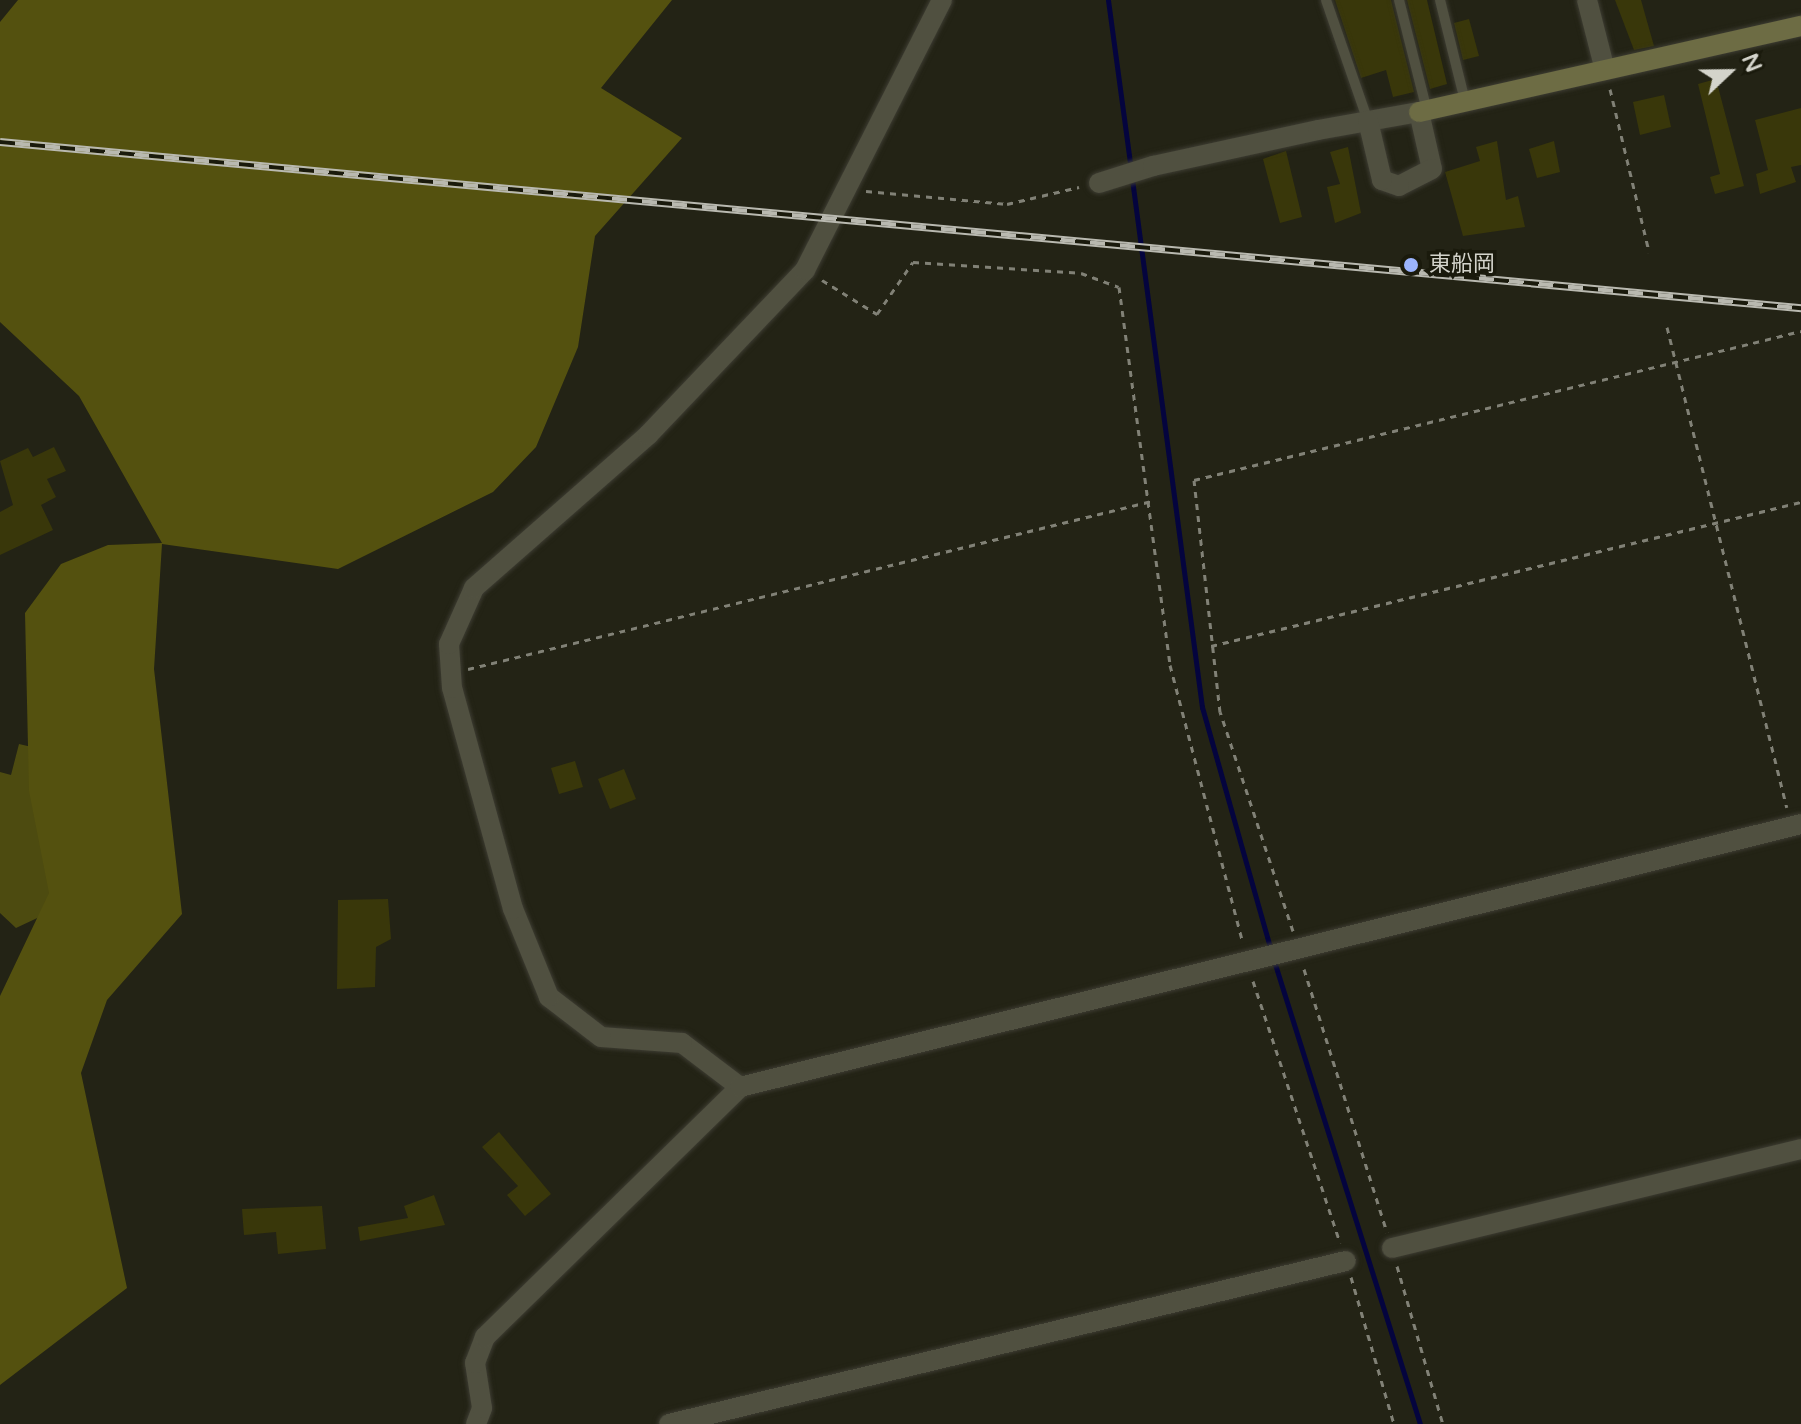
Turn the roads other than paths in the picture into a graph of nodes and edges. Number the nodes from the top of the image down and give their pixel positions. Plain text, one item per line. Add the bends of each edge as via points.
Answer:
1 (942, 0) edge
2 (1326, 0) edge
3 (1399, 0) edge
4 (1440, 0) edge
5 (1587, 0) edge
6 (1801, 26) edge
7 (1605, 70) junction
8 (1465, 101) junction
9 (1423, 111) junction
10 (1368, 121) junction
11 (1099, 183) road end
12 (1796, 825) edge
13 (740, 1087) junction
14 (1801, 1149) edge
15 (1392, 1248) dead end
16 (1346, 1261) road end
17 (476, 1424) edge
18 (669, 1424) edge

1 - 13 street via 851,189 805,270 648,435 474,588 449,644 451,673 513,909 549,997 601,1037 682,1043
2 - 10 lane
3 - 9 lane
4 - 8 lane
5 - 7 street
6 - 7 street
7 - 8 street
8 - 9 street
9 - 10 street
9 - 10 street via 1432,169 1399,186 1382,180
10 - 11 street via 1153,166
12 - 13 street
13 - 17 street via 485,1337 475,1363 482,1408
14 - 15 street
16 - 18 street

